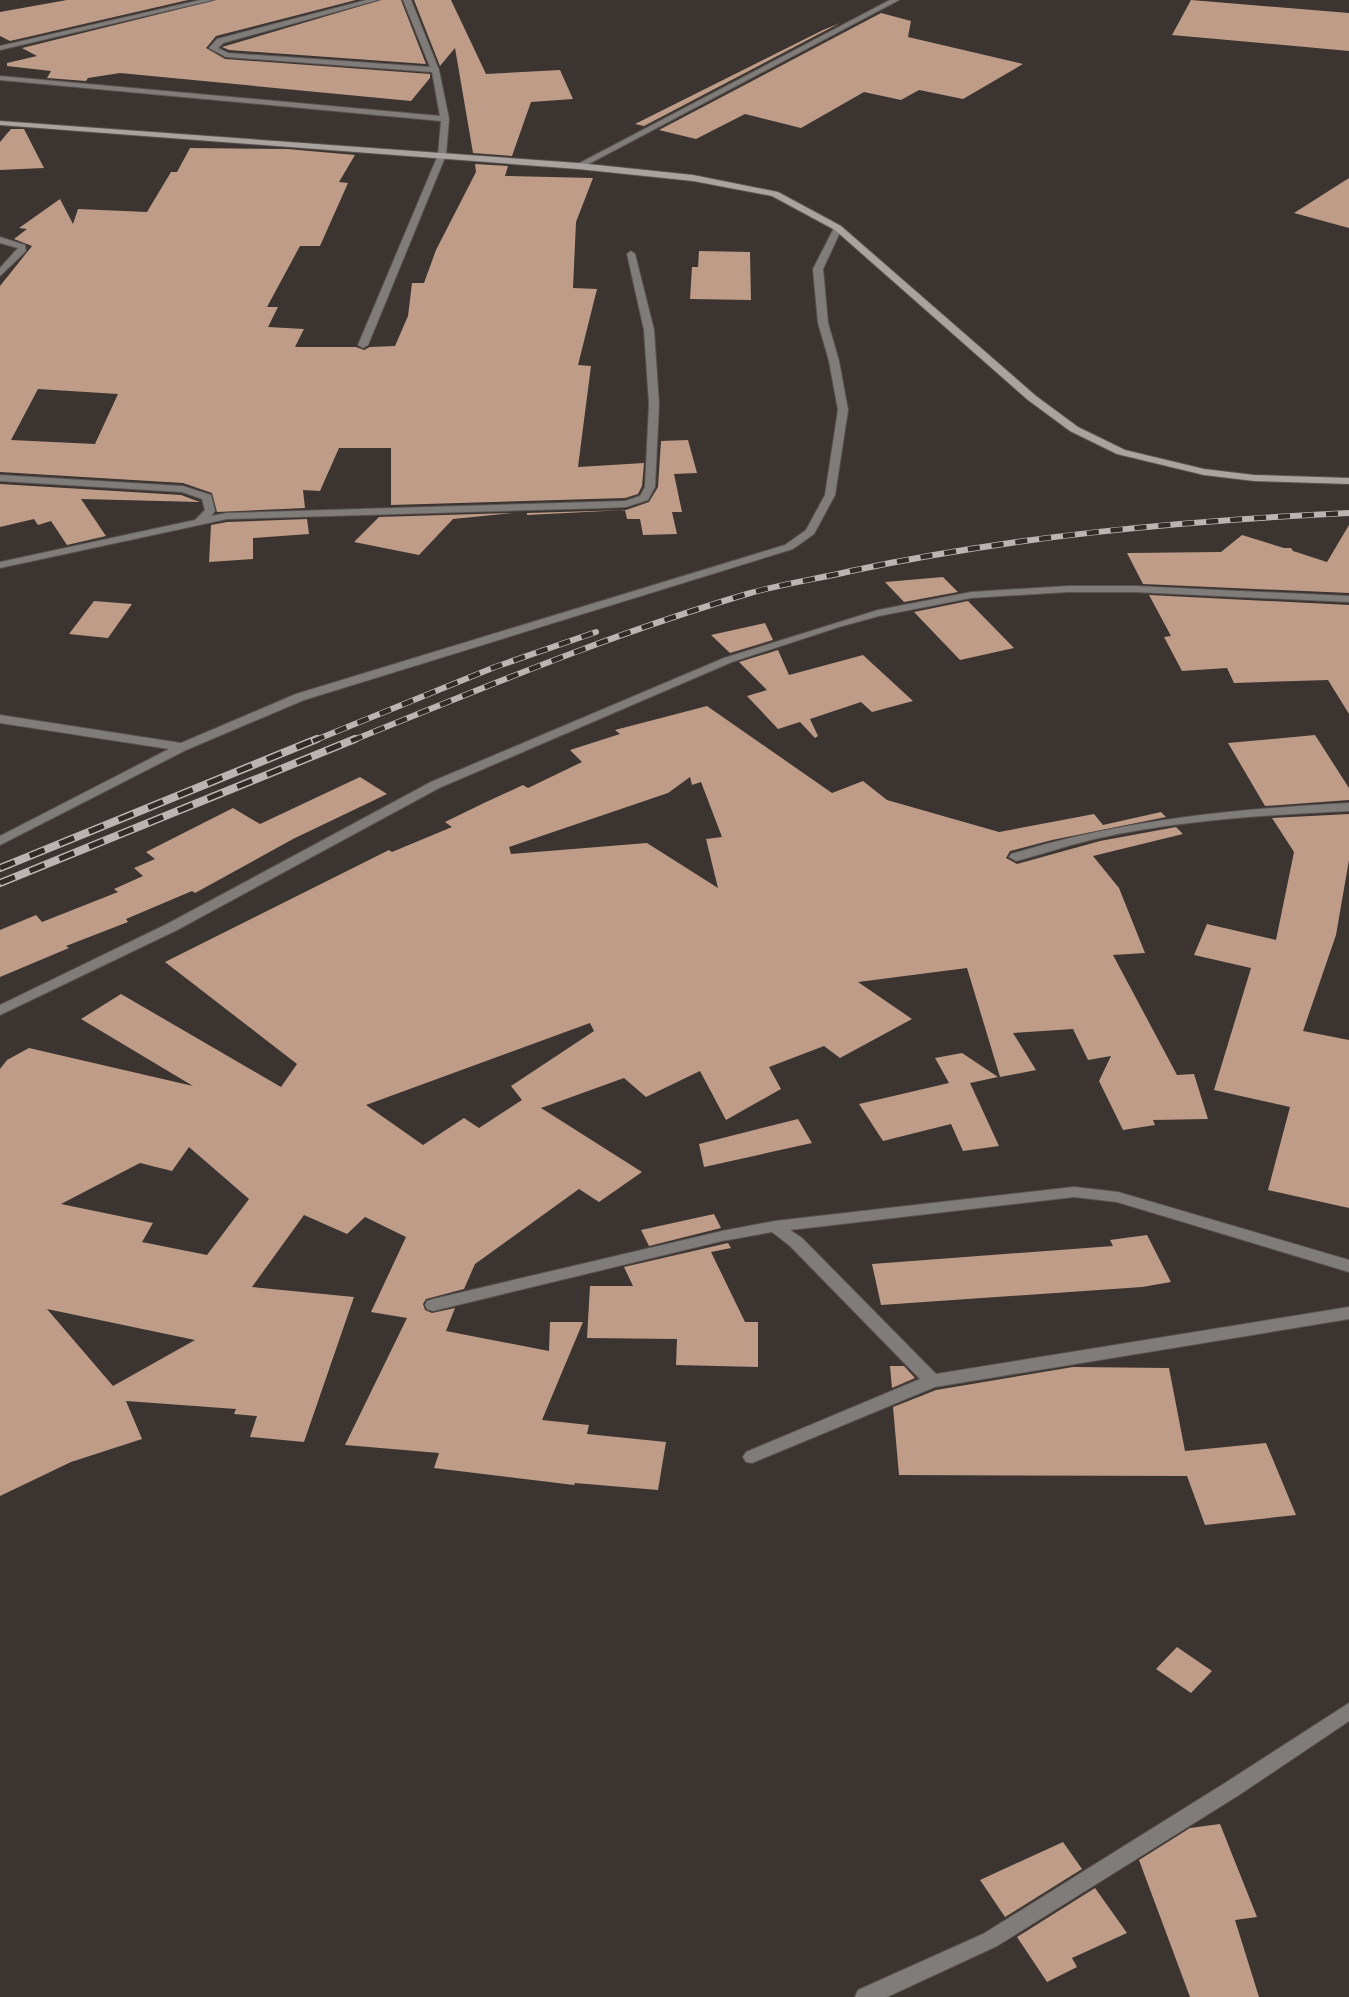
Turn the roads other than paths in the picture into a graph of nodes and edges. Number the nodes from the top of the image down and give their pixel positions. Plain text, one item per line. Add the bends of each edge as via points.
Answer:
1 (209, 0) edge
2 (374, 0) edge
3 (407, 0) edge
4 (895, 0) edge
5 (0, 48) edge
6 (435, 70) junction
7 (0, 78) edge
8 (445, 119) junction
9 (0, 123) edge
10 (442, 155) junction
11 (578, 166) junction
12 (838, 228) junction
13 (0, 240) edge
14 (632, 254) dead end
15 (0, 274) edge
16 (363, 345) dead end
17 (0, 478) edge
18 (1349, 481) edge
19 (199, 522) junction
20 (0, 565) edge
21 (1349, 599) edge
22 (0, 719) edge
23 (182, 747) junction
24 (1349, 807) edge
25 (0, 841) edge
26 (1016, 857) dead end
27 (0, 1011) edge
28 (775, 1226) junction
29 (1349, 1266) edge
30 (433, 1305) dead end
31 (1349, 1313) edge
32 (932, 1381) junction
33 (752, 1457) dead end
34 (1349, 1711) edge
35 (865, 1997) edge

1 - 5 street
2 - 6 street via 220,41 213,48 226,55
3 - 6 street
4 - 11 street
6 - 8 street
7 - 8 street
8 - 10 street
9 - 10 main road
10 - 11 main road
10 - 16 street
11 - 12 main road via 693,178 775,194
12 - 18 main road via 1032,398 1074,429 1121,452 1204,472
12 - 23 street via 818,269 824,323 843,410 830,495 810,532 789,547 300,697
13 - 15 street via 17,243 22,251
14 - 19 street via 649,330 654,404 650,487 644,498 605,505 249,514
17 - 19 street via 183,489 207,497 210,503 210,511
19 - 20 street
21 - 27 street via 1068,589 971,595 835,625 728,660 435,785 172,927
22 - 23 street
23 - 25 street
24 - 26 street via 1175,820 1057,843
28 - 29 street via 1093,1193
28 - 30 street
28 - 32 street
31 - 32 street
32 - 33 street
34 - 35 street via 990,1940

